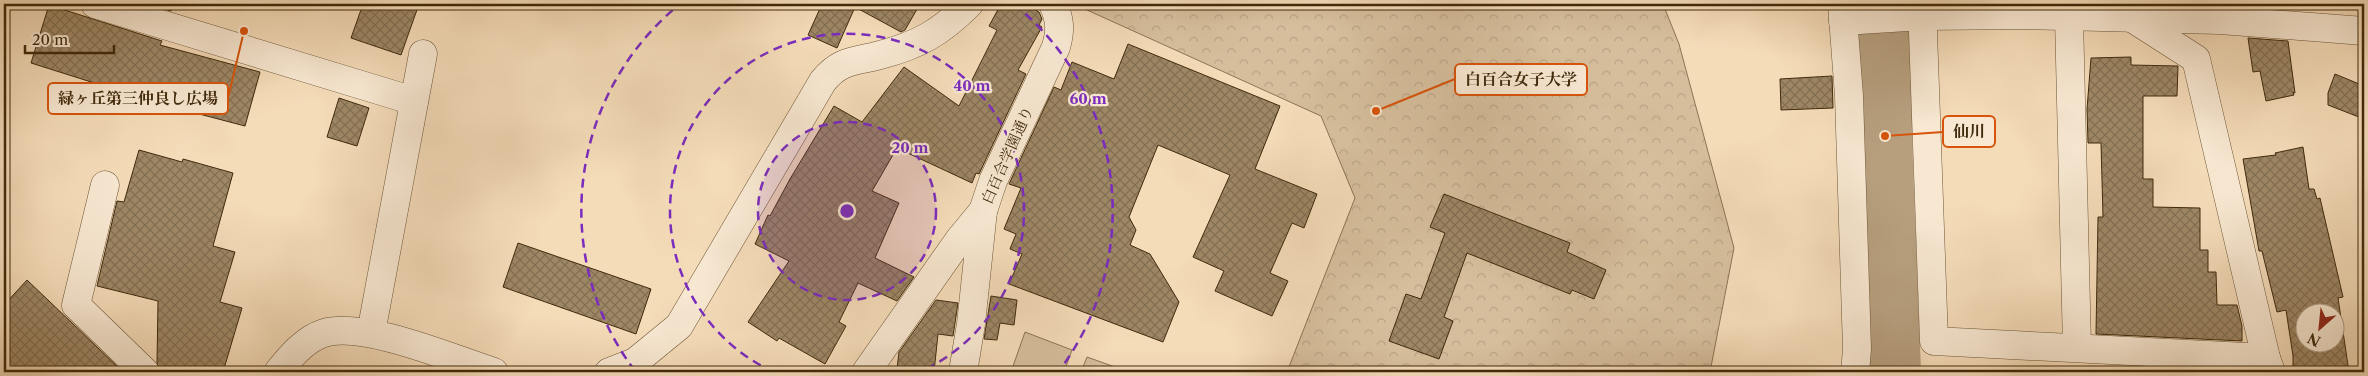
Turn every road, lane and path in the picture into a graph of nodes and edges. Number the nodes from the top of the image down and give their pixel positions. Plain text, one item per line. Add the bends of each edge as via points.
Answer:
1 (95, 4) edge
2 (969, 4) edge
3 (1053, 4) edge
4 (2024, 10) edge
5 (1917, 12) edge
6 (1848, 15) edge
7 (2068, 18) junction
8 (2132, 18) junction
9 (2364, 31) edge
10 (423, 54) dead end
11 (414, 101) junction
12 (105, 185) dead end
13 (983, 211) junction
14 (371, 332) junction
15 (2077, 347) junction
16 (2268, 365) edge
17 (145, 372) edge
18 (278, 372) edge
19 (494, 372) edge
20 (609, 372) edge
21 (866, 372) edge
22 (964, 372) edge
23 (1855, 372) edge

1 - 11 street
2 - 20 street via 948,25 929,37 880,56 840,65 830,73 679,326 635,362
3 - 13 street, 白百合学園通り via 1060,19 1056,47 993,181
4 - 5 street
4 - 7 street
5 - 6 street
5 - 15 street via 1934,341
6 - 23 street
7 - 8 street
7 - 15 street
8 - 9 street via 2220,20
8 - 16 street via 2196,59
10 - 11 street
11 - 14 street
12 - 17 street via 76,305
13 - 21 street
13 - 22 street, 白百合学園通り
14 - 18 street via 324,333 302,346
14 - 19 street
15 - 16 street

